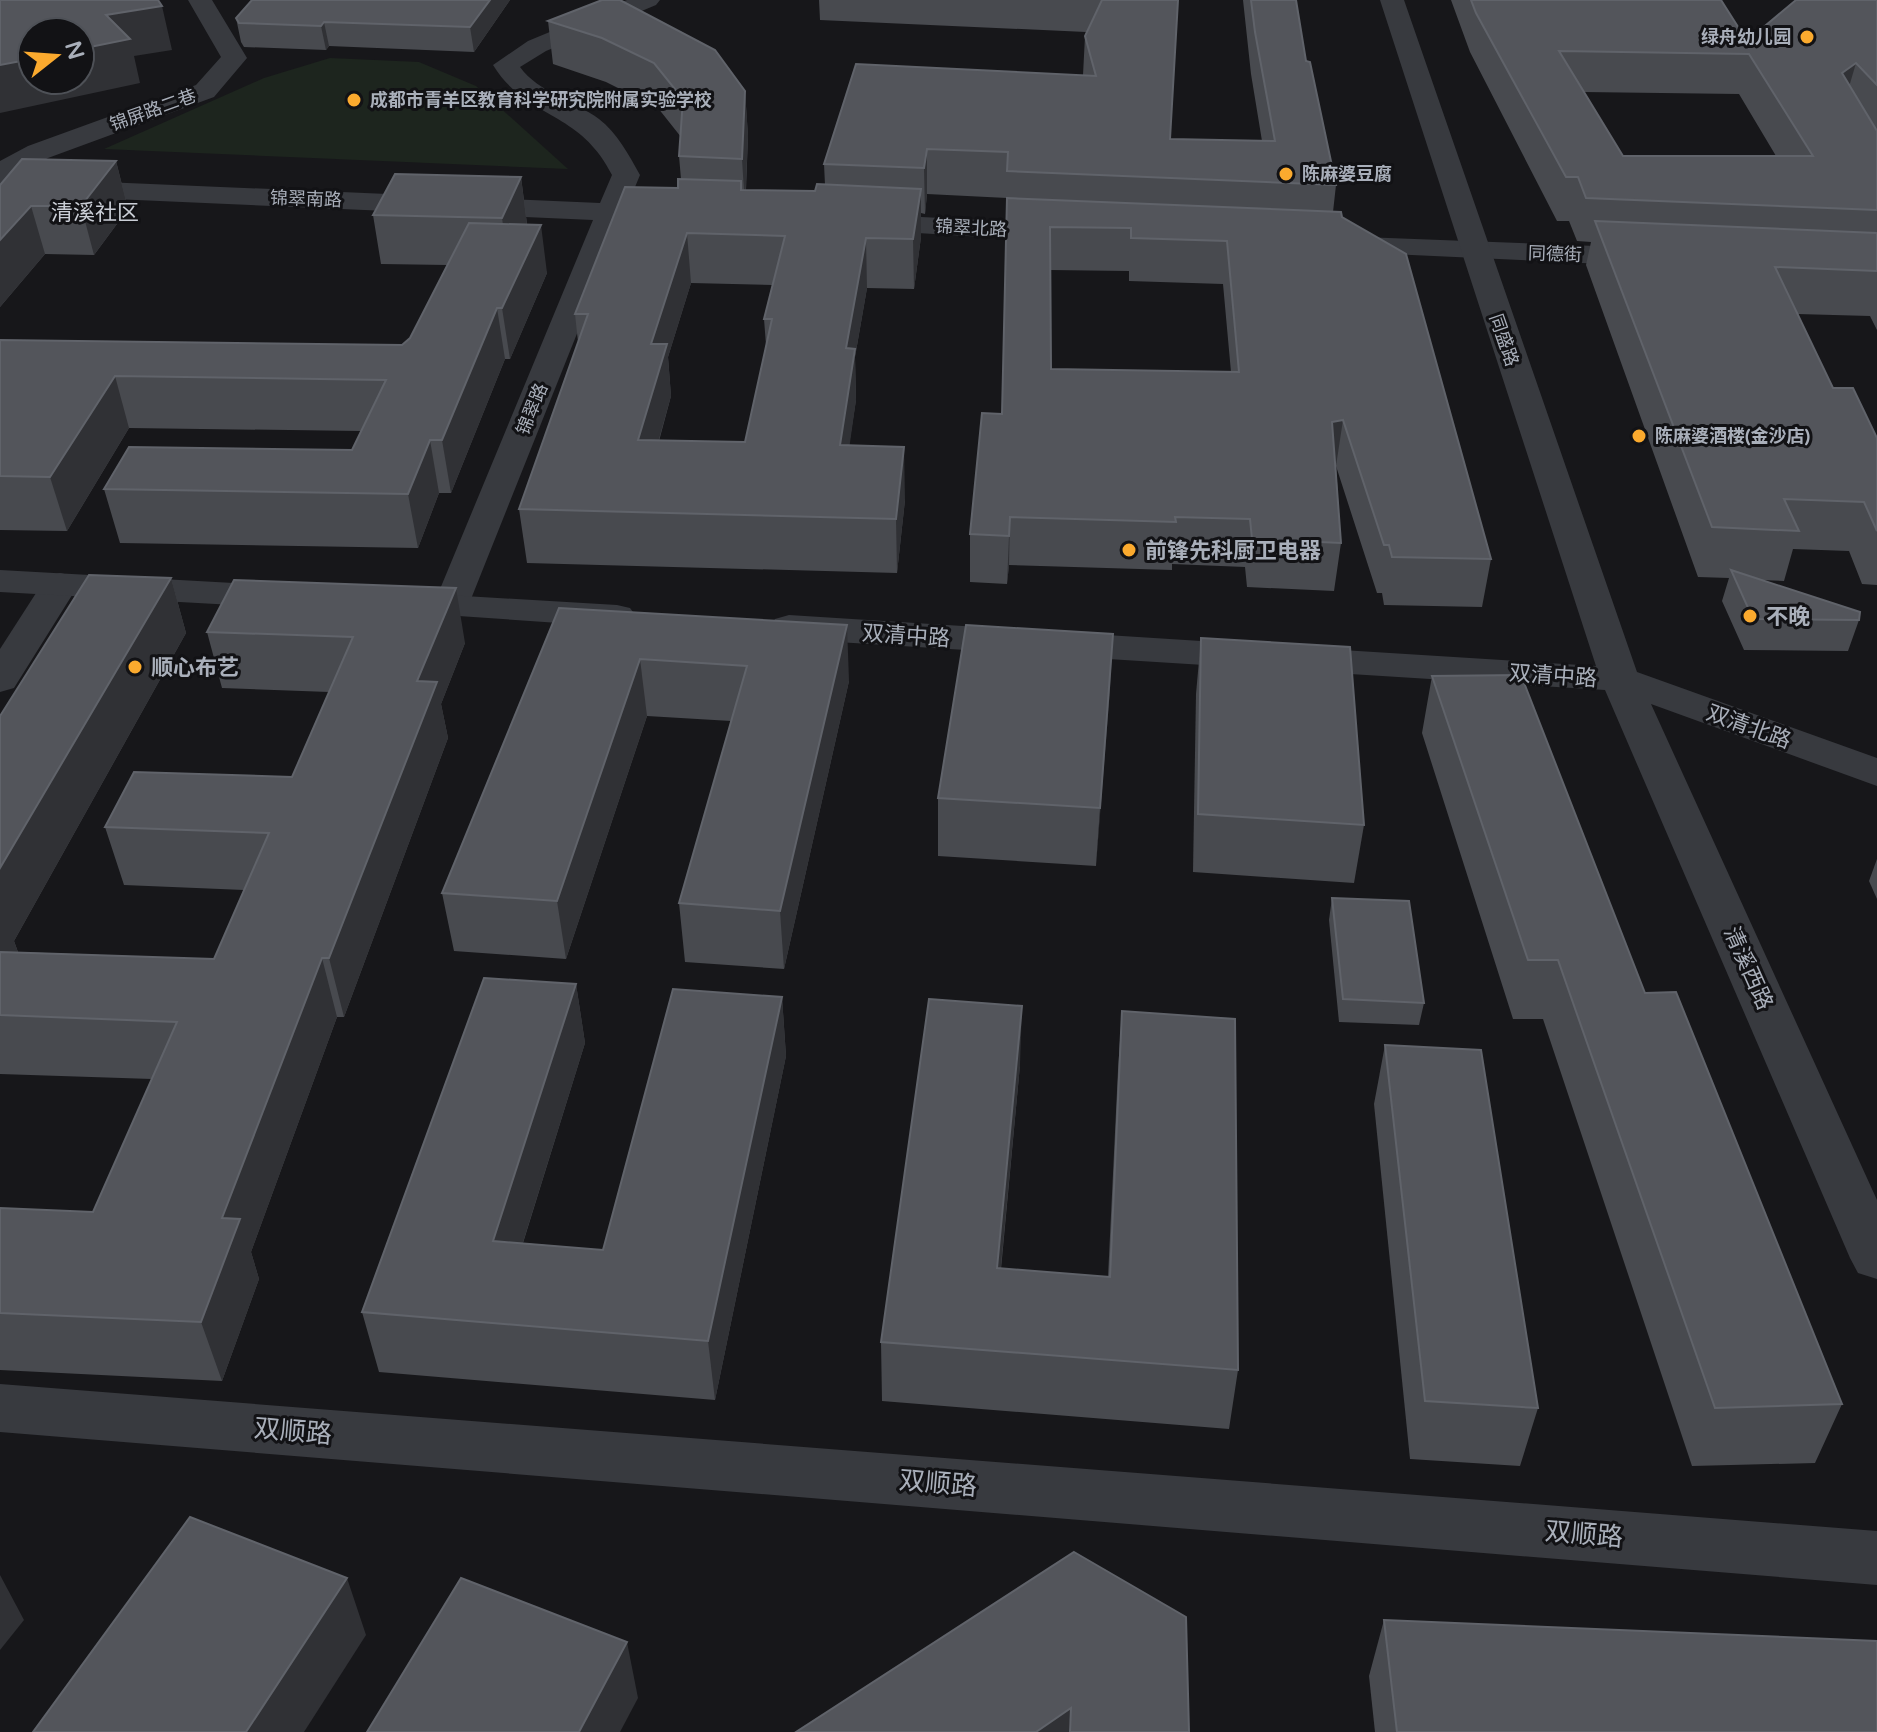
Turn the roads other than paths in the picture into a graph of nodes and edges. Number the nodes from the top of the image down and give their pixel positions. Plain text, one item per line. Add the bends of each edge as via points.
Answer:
1 (200, 0) edge
2 (648, 0) edge
3 (1392, 0) edge
4 (0, 172) edge
5 (0, 186) edge
6 (612, 212) junction
7 (708, 217) edge
8 (836, 222) edge
9 (1091, 234) edge
10 (1314, 244) edge
11 (1474, 251) junction
12 (1675, 258) edge
13 (0, 581) edge
14 (60, 584) junction
15 (452, 606) junction
16 (657, 619) edge
17 (752, 625) edge
18 (1620, 679) junction
19 (0, 680) edge
20 (1877, 773) edge
21 (1877, 1258) edge
22 (0, 1408) edge
23 (1877, 1558) edge

1 - 4 street, 锦屏路二巷 via 234,58 205,91 38,152
2 - 6 street, 锦翠路 via 537,46 506,65 513,79 588,124 613,148 626,175
3 - 11 street, 同盛路
5 - 6 street, 锦翠南路
6 - 7 street
6 - 15 street, 锦翠路
8 - 9 street, 锦翠北路
10 - 11 street
11 - 12 street, 同德街
11 - 18 street, 同盛路
13 - 14 street
14 - 15 street
14 - 19 street
15 - 16 street
17 - 18 street, 双清中路
18 - 20 street, 双清北路
18 - 21 street, 清溪西路
22 - 23 street, 双顺路

